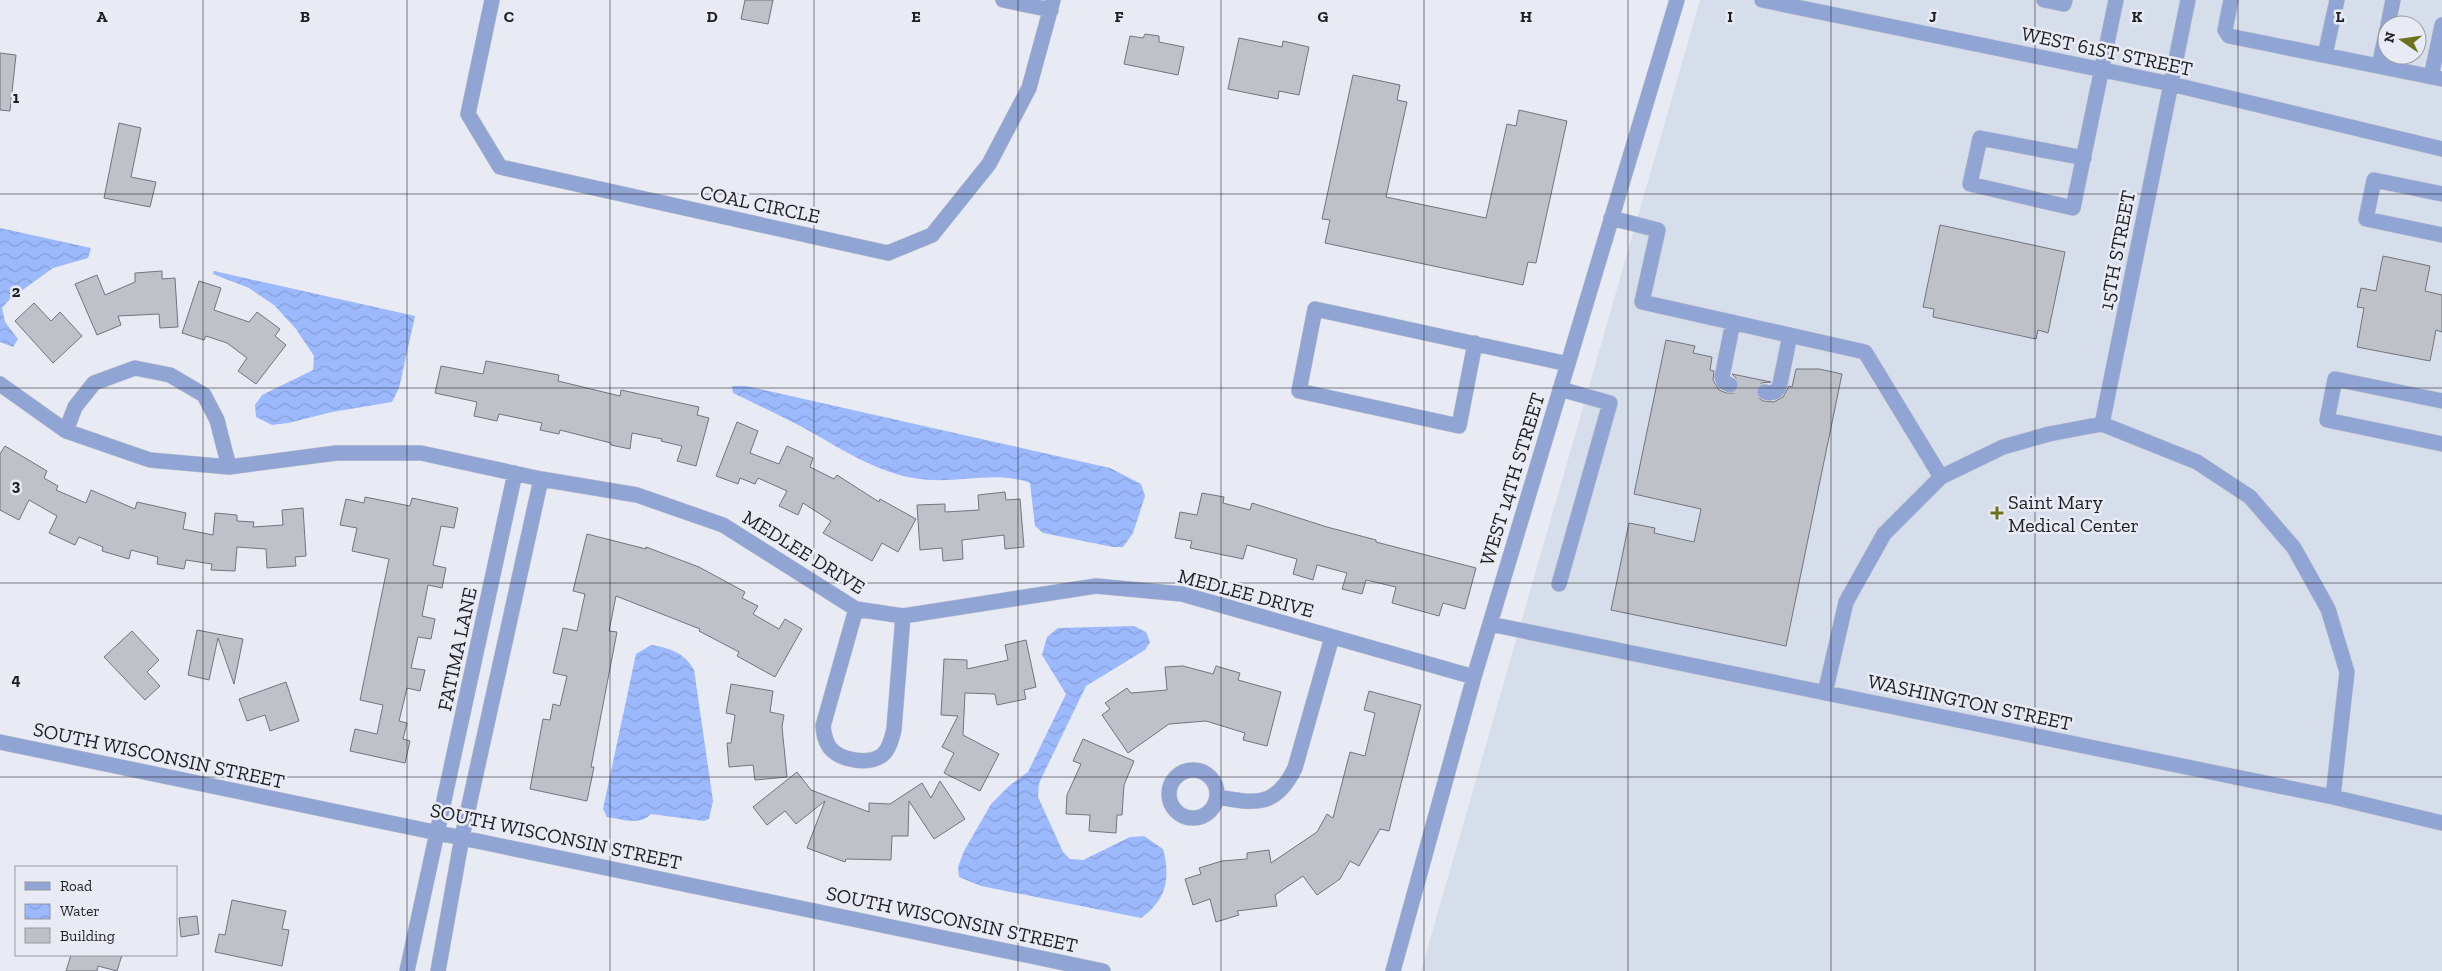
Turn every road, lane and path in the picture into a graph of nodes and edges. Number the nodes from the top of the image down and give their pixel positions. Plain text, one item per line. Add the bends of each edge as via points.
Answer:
1 (492, 0) edge
2 (1002, 0) edge
3 (1677, 0) edge
4 (1762, 0) edge
5 (2044, 0) edge
6 (2065, 0) edge
7 (2116, 0) edge
8 (2188, 0) edge
9 (2231, 0) edge
10 (2337, 0) edge
11 (2393, 0) edge
12 (1052, 5) edge
13 (2390, 15) edge
14 (2442, 25) edge
15 (2325, 55) junction
16 (2379, 66) joint
17 (2102, 70) junction
18 (2436, 78) edge
19 (2171, 84) junction
20 (2442, 149) edge
21 (2084, 158) junction
22 (2442, 194) edge
23 (1612, 218) junction
24 (2442, 235) edge
25 (1733, 322) junction
26 (1790, 335) junction
27 (1475, 343) junction
28 (1568, 364) junction
29 (0, 384) edge
30 (1730, 385) dead end
31 (1560, 389) junction
32 (1765, 392) dead end
33 (2442, 401) edge
34 (2102, 424) junction
35 (66, 431) junction
36 (2442, 444) edge
37 (229, 467) junction
38 (514, 473) junction
39 (1942, 477) junction
40 (541, 479) junction
41 (1559, 584) dead end
42 (856, 610) junction
43 (903, 616) junction
44 (1490, 624) junction
45 (1332, 637) junction
46 (1474, 677) junction
47 (1824, 693) junction
48 (0, 742) edge
49 (1218, 797) dead end
50 (2333, 797) junction
51 (2442, 823) edge
52 (438, 832) junction
53 (462, 837) junction
54 (1087, 969) edge
55 (407, 971) edge
56 (438, 971) edge
57 (1103, 971) edge
58 (1393, 971) edge

1 - 12 street, COAL CIRCLE via 468,114 500,167 888,253 932,235 989,164 1029,88
2 - 12 street
3 - 23 street, WEST 14TH STREET
4 - 17 street, WEST 61ST STREET
5 - 6 street via 2064,4
7 - 17 street
8 - 19 street, 15TH STREET
9 - 15 street via 2225,30 2230,36
10 - 15 street
11 - 13 street
14 - 18 street
15 - 16 street
16 - 18 street
17 - 19 street, WEST 61ST STREET
17 - 21 street
19 - 20 street, WEST 61ST STREET
19 - 34 street, 15TH STREET
21 - 21 street via 2073,208 1970,184 1980,138
22 - 24 street via 2374,180 2366,219
23 - 25 street via 1658,230 1642,302
23 - 28 street, WEST 14TH STREET
25 - 26 street
25 - 30 street via 1722,376
26 - 32 street via 1777,391
26 - 39 street via 1865,352
27 - 27 street via 1315,310 1299,391 1458,426
27 - 28 street
28 - 31 street, WEST 14TH STREET
29 - 35 street, MEDLEE DRIVE
31 - 41 street via 1610,403
31 - 44 street, WEST 14TH STREET
33 - 36 street via 2335,379 2326,420
34 - 39 street via 2003,447
34 - 50 street via 2197,462 2250,497 2294,548 2328,609 2347,672
35 - 37 street, MEDLEE DRIVE via 150,460
35 - 37 street via 75,407 94,383 135,368 170,375 204,395 217,420
37 - 38 street, MEDLEE DRIVE via 336,453 421,452
38 - 40 street, MEDLEE DRIVE
38 - 52 street, FATIMA LANE
39 - 47 street via 1884,534 1846,602
40 - 42 street, MEDLEE DRIVE via 636,495 723,525
40 - 53 street
42 - 43 street, MEDLEE DRIVE
42 - 43 street via 822,726 824,739 832,750 864,761 881,756 890,744
43 - 45 street, MEDLEE DRIVE via 1096,586 1182,594
44 - 46 street, WEST 14TH STREET
44 - 47 street, WASHINGTON STREET
45 - 46 street, MEDLEE DRIVE
45 - 49 street via 1295,768 1286,786 1268,799 1253,803
46 - 58 street, WEST 14TH STREET
47 - 50 street, WASHINGTON STREET
48 - 52 street, SOUTH WISCONSIN STREET
50 - 51 street, WASHINGTON STREET
52 - 53 street, SOUTH WISCONSIN STREET
52 - 55 street, FATIMA LANE
53 - 54 street, SOUTH WISCONSIN STREET
53 - 56 street
54 - 57 street, SOUTH WISCONSIN STREET

